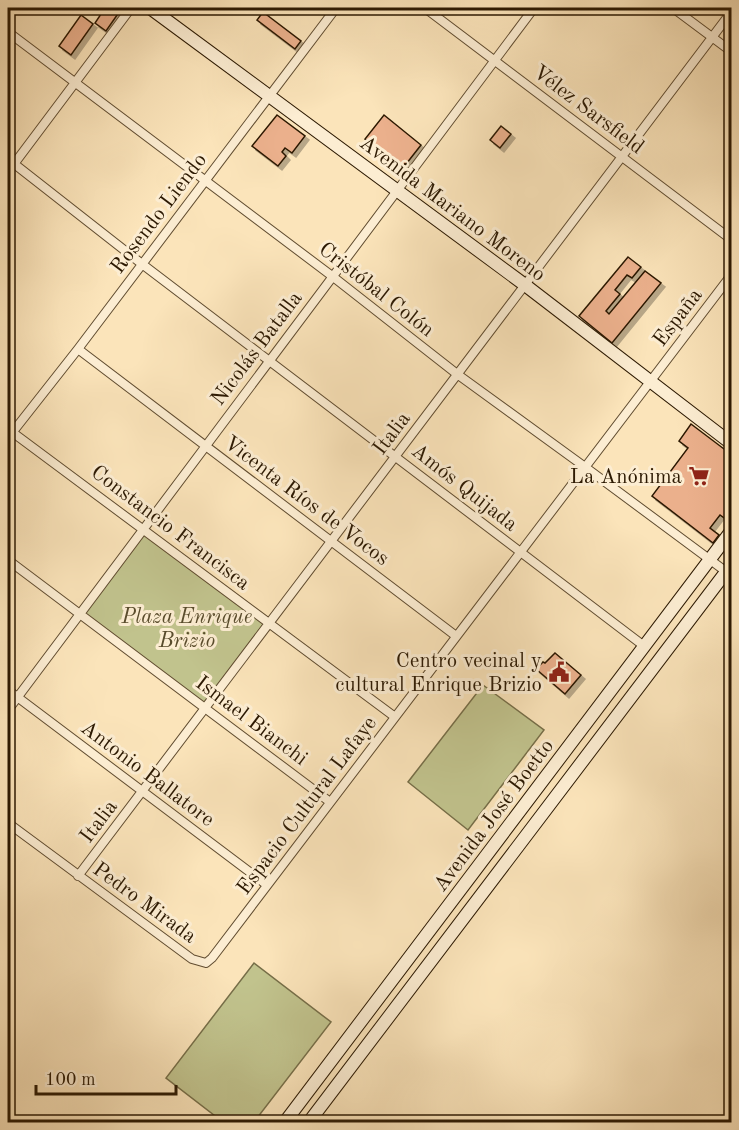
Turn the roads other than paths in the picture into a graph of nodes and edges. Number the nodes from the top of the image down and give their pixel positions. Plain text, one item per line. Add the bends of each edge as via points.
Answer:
1 (130, 8) edge
2 (150, 8) edge
3 (336, 8) edge
4 (425, 8) edge
5 (534, 8) edge
6 (673, 8) edge
7 (732, 11) edge
8 (8, 32) edge
9 (712, 37) junction
10 (732, 52) edge
11 (494, 60) junction
12 (75, 82) junction
13 (268, 94) junction
14 (622, 156) junction
15 (11, 162) edge
16 (8, 172) edge
17 (204, 180) junction
18 (396, 191) junction
19 (732, 240) edge
20 (142, 264) junction
21 (732, 274) edge
22 (332, 276) junction
23 (525, 285) junction
24 (78, 349) junction
25 (269, 361) junction
26 (458, 374) junction
27 (651, 380) junction
28 (10, 435) edge
29 (732, 444) edge
30 (206, 446) junction
31 (396, 456) junction
32 (585, 466) junction
33 (143, 528) junction
34 (732, 530) edge
35 (331, 541) junction
36 (520, 552) junction
37 (8, 560) edge
38 (709, 560) junction
39 (729, 570) edge
40 (80, 614) junction
41 (269, 622) junction
42 (456, 636) junction
43 (644, 646) junction
44 (8, 690) edge
45 (17, 697) junction
46 (205, 708) junction
47 (8, 710) edge
48 (395, 717) junction
49 (142, 791) junction
50 (330, 802) junction
51 (8, 823) edge
52 (78, 876) junction
53 (267, 885) junction
54 (206, 963) joint
55 (285, 1122) edge
56 (309, 1122) edge

1 - 12 street
2 - 13 main road, Avenida Mariano Moreno
3 - 13 street, Rosendo Liendo
4 - 11 street, Vélez Sarsfield
5 - 11 street, Nicolás Batalla
6 - 9 street
7 - 9 street, Italia
8 - 12 street, Cristóbal Colón
9 - 10 street
9 - 14 street, Italia
11 - 14 street, Vélez Sarsfield
11 - 18 street, Nicolás Batalla
12 - 15 street
12 - 17 street, Cristóbal Colón
13 - 17 street, Rosendo Liendo
13 - 18 main road, Avenida Mariano Moreno
14 - 19 street, Vélez Sarsfield
14 - 23 street, Italia
15 - 16 street
15 - 20 street, Amós Quijada
17 - 20 street, Rosendo Liendo
17 - 22 street, Cristóbal Colón
18 - 22 street, Nicolás Batalla
18 - 23 main road, Avenida Mariano Moreno
20 - 24 street, Rosendo Liendo
20 - 25 street, Amós Quijada
21 - 27 street, España
22 - 25 street, Nicolás Batalla
22 - 26 street, Cristóbal Colón
23 - 26 street, Italia
23 - 27 main road, Avenida Mariano Moreno
24 - 28 street, Rosendo Liendo
24 - 30 street, Vicenta Ríos de Vocos
25 - 30 street, Nicolás Batalla
25 - 31 street, Amós Quijada
26 - 31 street, Italia
26 - 32 street, Cristóbal Colón
27 - 29 main road, Avenida Mariano Moreno
27 - 32 street, Espacio Cultural Lafaye
28 - 33 street, Constancio Francisca
30 - 33 street, Nicolás Batalla
30 - 35 street, Vicenta Ríos de Vocos
31 - 35 street, Italia
31 - 36 street, Amós Quijada
32 - 36 street, Espacio Cultural Lafaye
32 - 38 street, Cristóbal Colón
33 - 40 street, Nicolás Batalla
33 - 41 street, Constancio Francisca
34 - 38 main road, Avenida José Boetto
35 - 41 street, Italia
35 - 42 street, Vicenta Ríos de Vocos
36 - 42 street, Espacio Cultural Lafaye
36 - 43 street, Amós Quijada
37 - 40 street, Ismael Bianchi
38 - 39 street, Cristóbal Colón
38 - 43 main road, Avenida José Boetto
39 - 56 main road, Avenida José Boetto
40 - 45 street, Nicolás Batalla
40 - 46 street, Ismael Bianchi
41 - 46 street, Italia
41 - 48 street, Constancio Francisca
42 - 48 street, Espacio Cultural Lafaye
43 - 55 main road, Avenida José Boetto
44 - 45 street, Antonio Ballatore
45 - 47 street, Nicolás Batalla
45 - 49 street, Antonio Ballatore
46 - 49 street, Italia
46 - 50 street, Ismael Bianchi
48 - 50 street, Espacio Cultural Lafaye
49 - 52 street, Italia
49 - 53 street, Antonio Ballatore
50 - 53 street, Espacio Cultural Lafaye
51 - 52 street, Pedro Mirada
52 - 54 street, Pedro Mirada via 192,959
53 - 54 street, Espacio Cultural Lafaye

